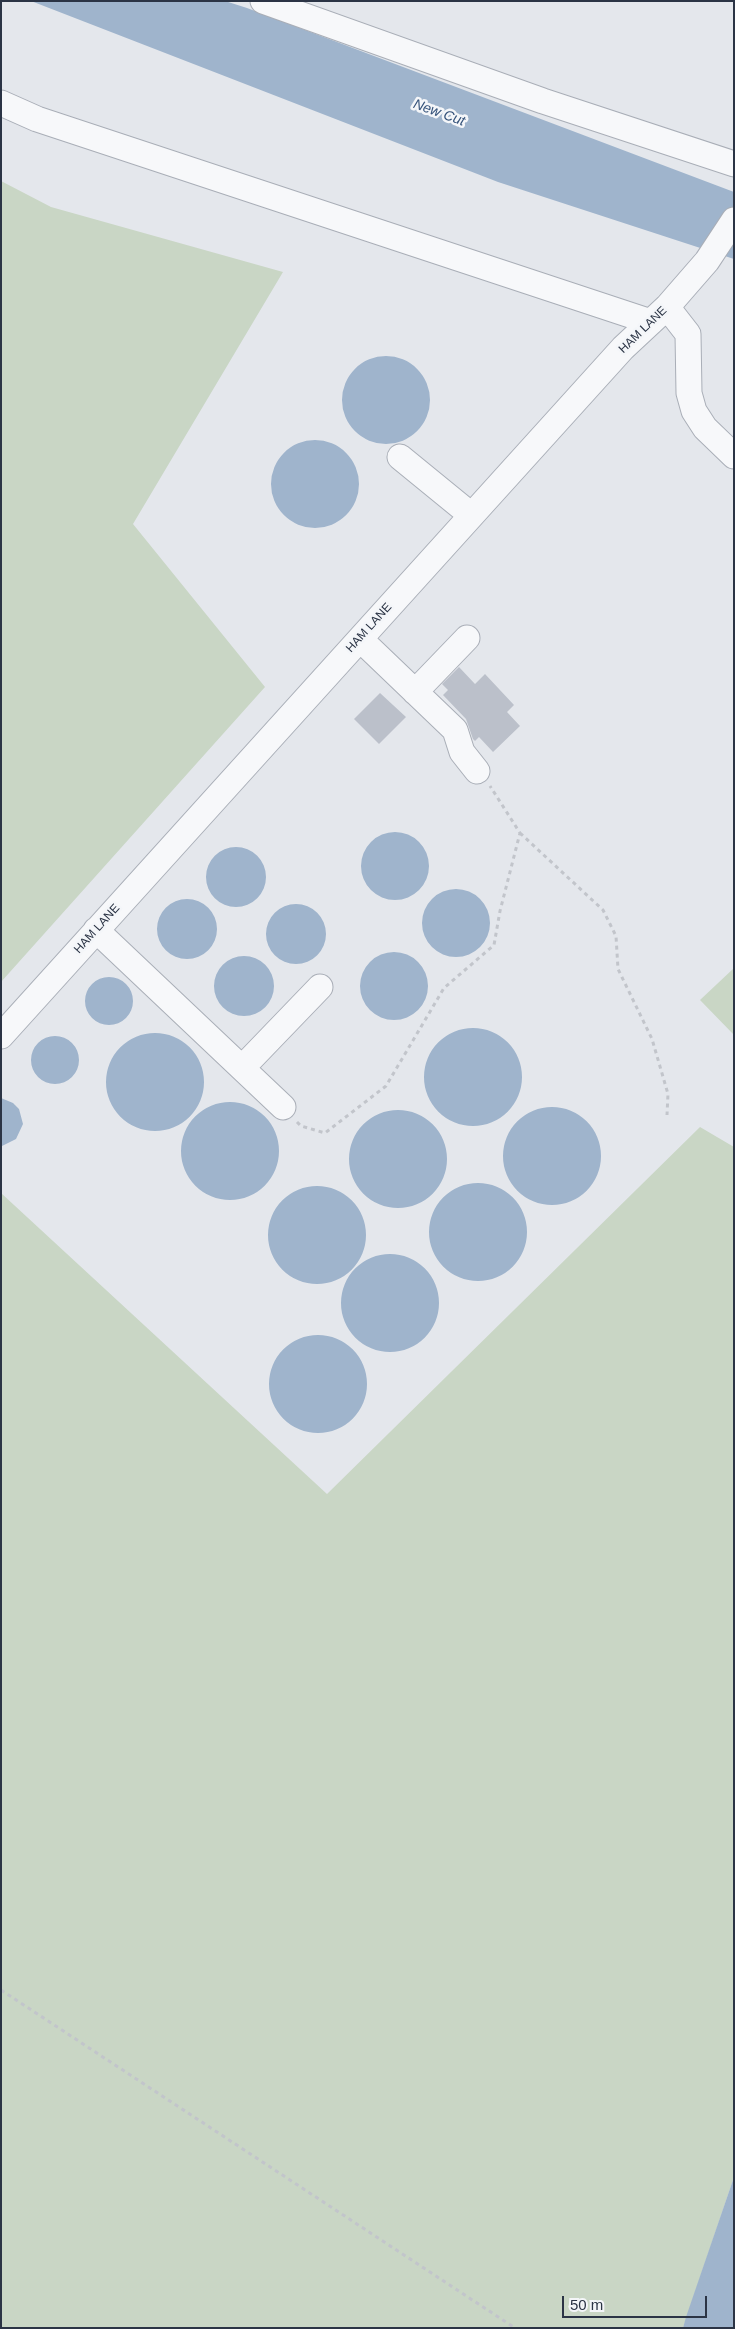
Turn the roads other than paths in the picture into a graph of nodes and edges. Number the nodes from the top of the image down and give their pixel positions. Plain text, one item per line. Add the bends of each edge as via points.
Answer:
1 (263, 1) edge
2 (1, 102) edge
3 (734, 164) edge
4 (734, 220) edge
5 (659, 315) junction
6 (734, 456) edge
7 (400, 457) dead end
8 (471, 515) junction
9 (467, 638) dead end
10 (360, 639) junction
11 (415, 692) junction
12 (477, 771) road end
13 (96, 930) junction
14 (320, 987) dead end
15 (1, 1036) edge
16 (242, 1068) junction
17 (283, 1107) road end

1 - 3 street via 543,101
2 - 5 street via 37,119
4 - 5 street, HAM LANE via 707,261
5 - 6 street via 688,334 689,393 694,411 705,428
5 - 8 street, HAM LANE via 623,348
7 - 8 street
8 - 10 street, HAM LANE
9 - 11 street
10 - 11 street
10 - 13 street, HAM LANE
11 - 12 street via 455,730 462,752
13 - 15 street, HAM LANE
13 - 16 street
14 - 16 street
16 - 17 street

